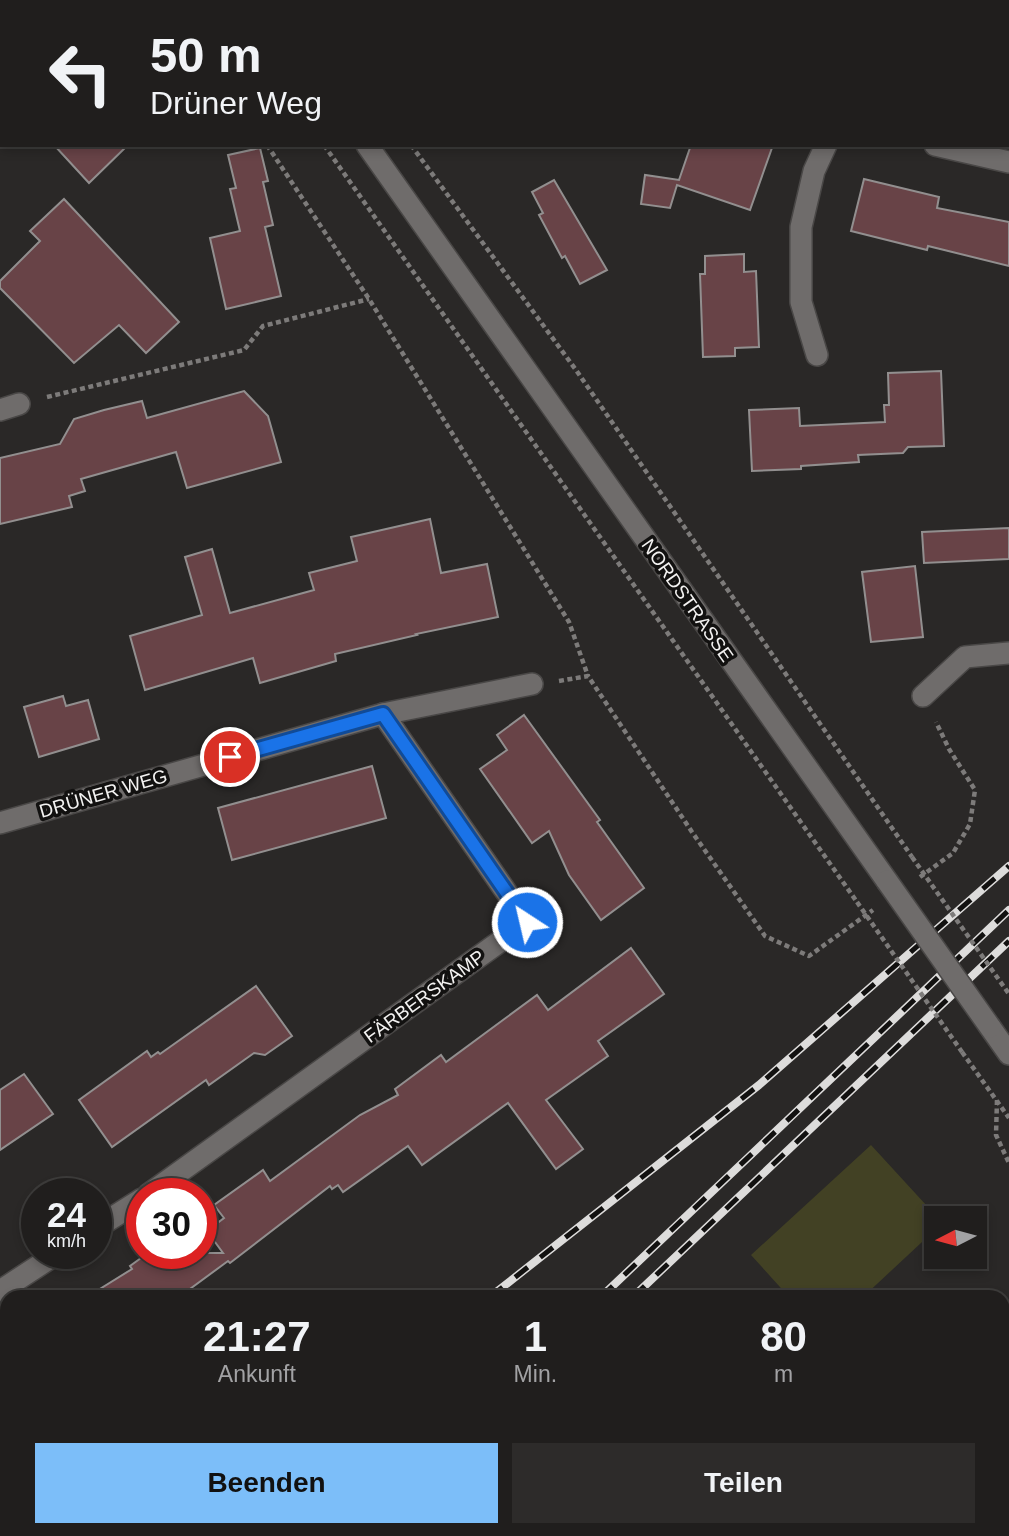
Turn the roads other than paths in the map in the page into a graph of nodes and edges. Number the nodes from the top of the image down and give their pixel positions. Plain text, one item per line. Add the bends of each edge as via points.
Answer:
1 (368, 147) edge
2 (825, 147) edge
3 (944, 147) edge
4 (1009, 162) edge
5 (817, 355) dead end
6 (1009, 653) edge
7 (532, 684) road end
8 (923, 696) road end
9 (383, 714) junction
10 (0, 823) edge
11 (1009, 1054) edge
12 (171, 1178) edge
13 (34, 1269) edge
14 (2, 1290) edge

1 - 11 street, NORDSTRASSE, bridge
2 - 5 street via 814,171 802,227 801,302
3 - 4 street
6 - 8 street via 965,657
7 - 9 street, DRÜNER WEG
9 - 10 street, DRÜNER WEG
9 - 12 street, FÄRBERSKAMP via 527,922
13 - 14 street

